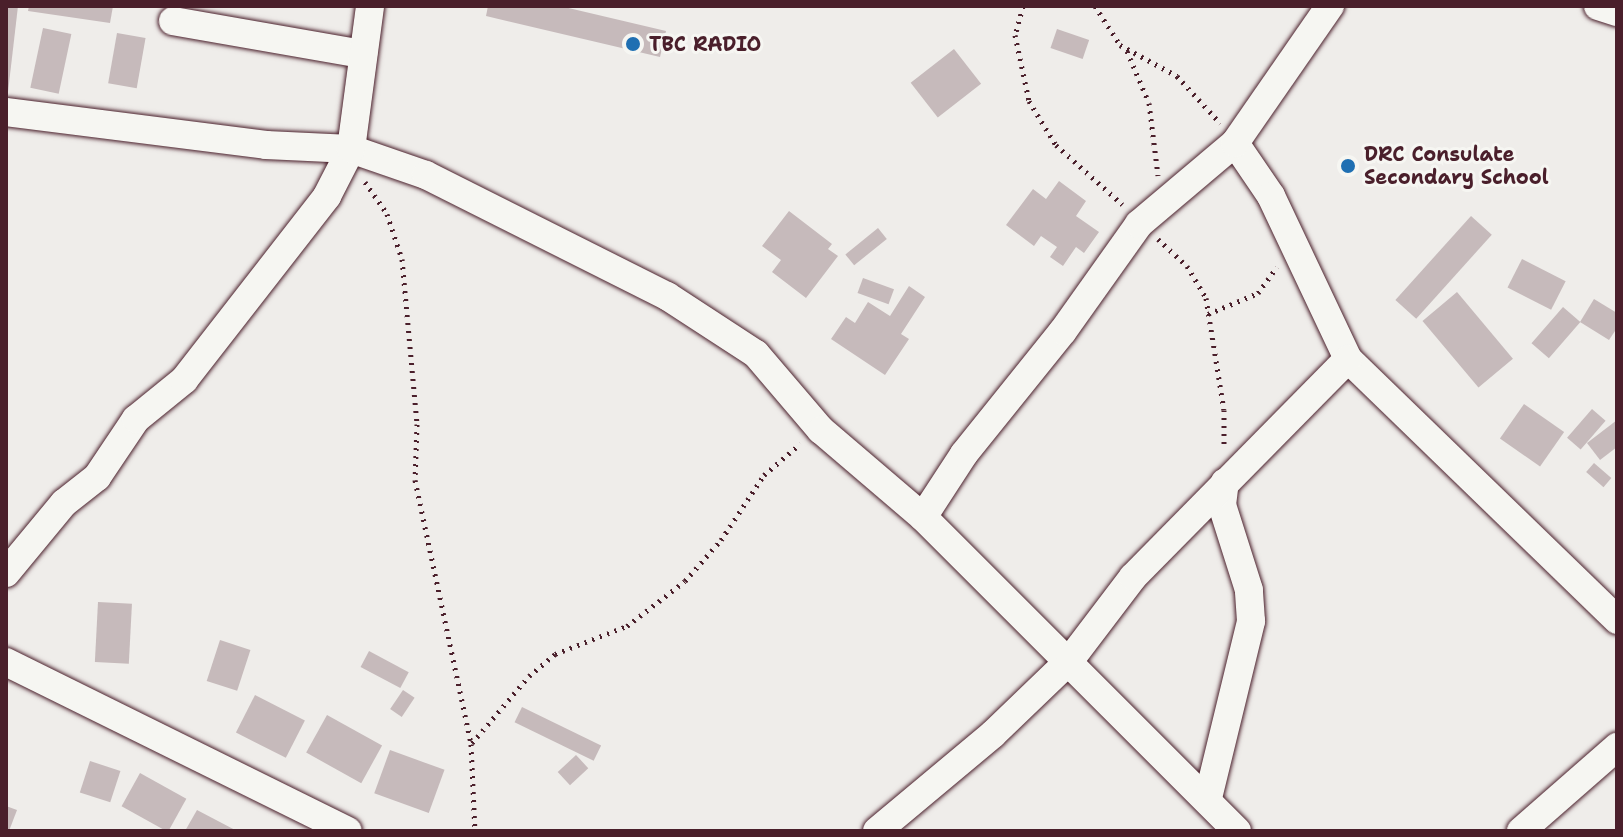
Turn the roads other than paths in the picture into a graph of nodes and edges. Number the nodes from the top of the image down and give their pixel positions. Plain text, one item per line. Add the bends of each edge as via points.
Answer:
1 (370, 6) edge
2 (1330, 6) edge
3 (1598, 6) edge
4 (1617, 12) edge
5 (173, 21) dead end
6 (363, 54) junction
7 (6, 112) edge
8 (1235, 143) junction
9 (348, 155) junction
10 (1348, 359) junction
11 (1225, 482) junction
12 (923, 517) junction
13 (6, 573) edge
14 (1617, 620) edge
15 (1070, 660) junction
16 (6, 662) edge
17 (1617, 747) edge
18 (1208, 798) junction
19 (348, 831) edge
20 (877, 831) edge
21 (1237, 831) edge
22 (1521, 831) edge

1 - 6 street
2 - 8 street
3 - 4 street
5 - 6 street
6 - 9 street
7 - 9 street
8 - 10 street via 1287,229
8 - 12 street via 1139,224 1063,331 964,454
9 - 12 street via 426,175 667,296 756,354 821,430
9 - 13 street via 327,196 184,380 136,419 97,477 64,503
10 - 11 street
10 - 14 street
11 - 15 street via 1133,577
11 - 18 street via 1222,505 1249,590 1251,621
12 - 15 street
15 - 18 street
15 - 20 street via 993,734
16 - 19 street
17 - 22 street
18 - 21 street

